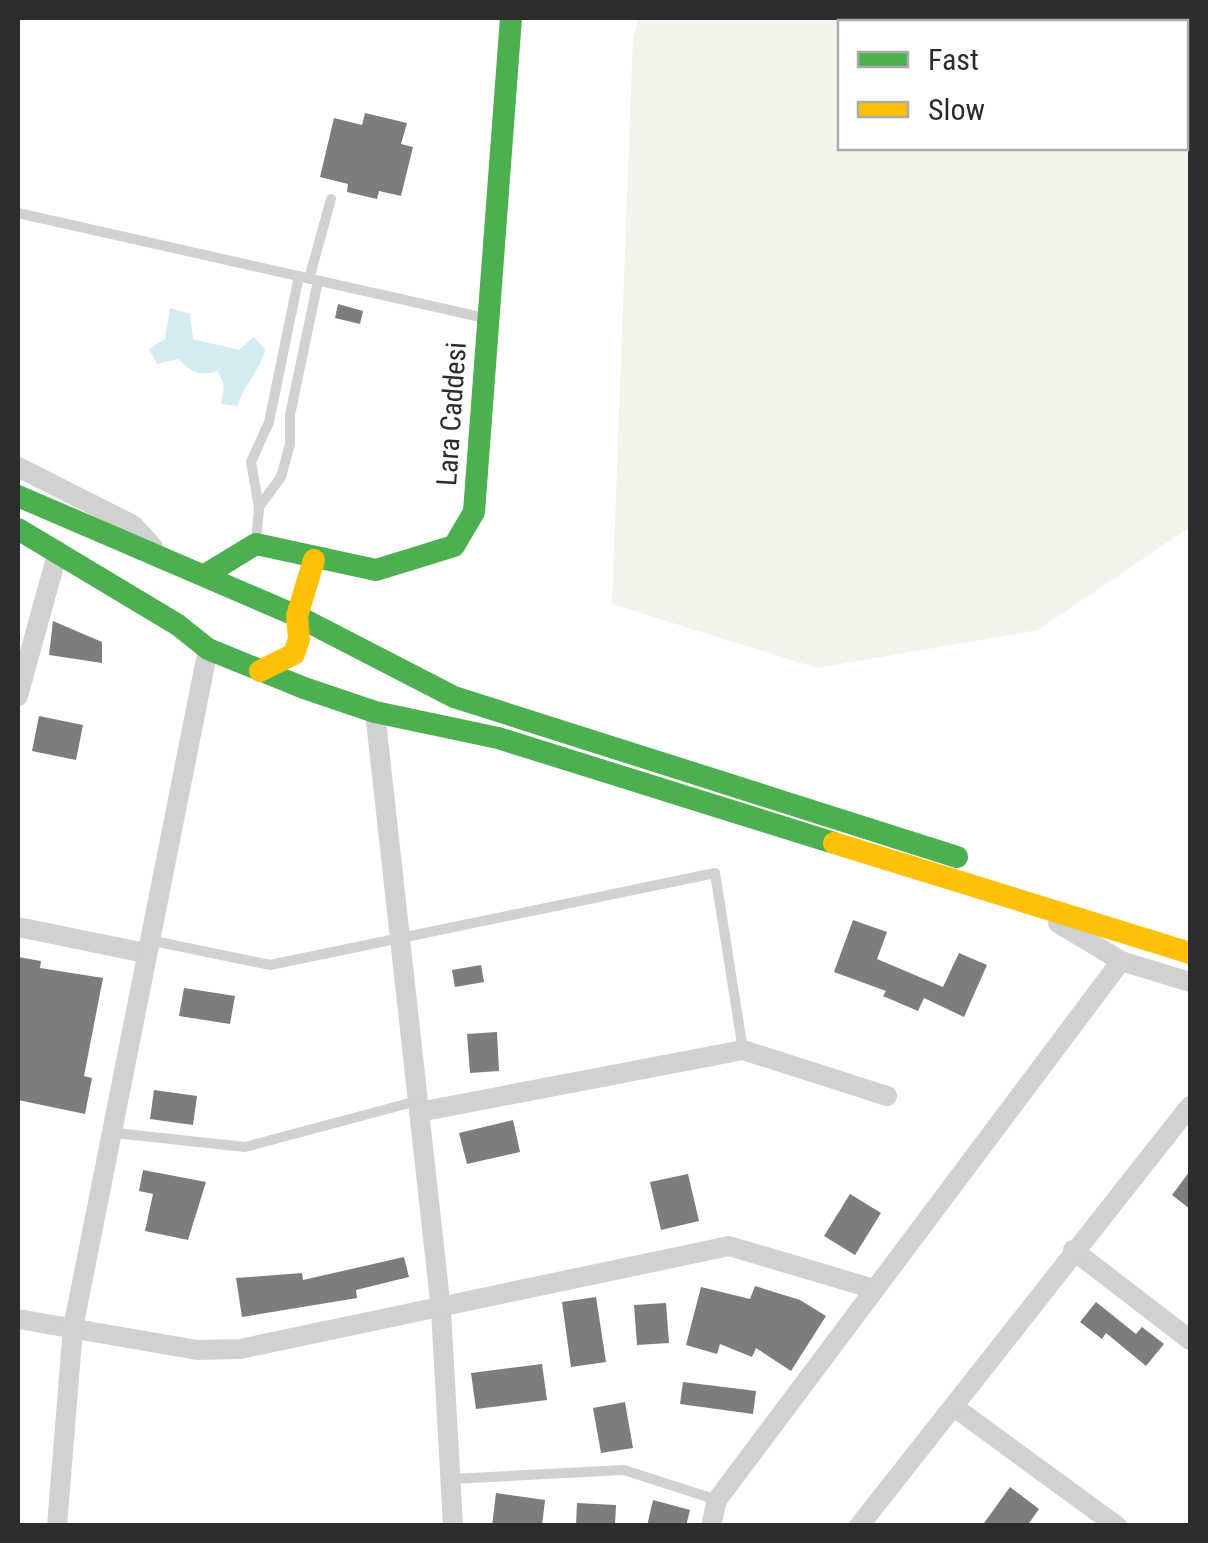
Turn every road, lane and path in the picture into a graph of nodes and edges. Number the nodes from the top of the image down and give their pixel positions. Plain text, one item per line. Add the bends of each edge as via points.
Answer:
1 (511, 18) edge
2 (331, 199) dead end
3 (18, 213) edge
4 (309, 279) junction
5 (488, 319) junction
6 (18, 467) edge
7 (18, 496) edge
8 (258, 508) junction
9 (18, 529) edge
10 (256, 544) junction
11 (58, 551) junction
12 (165, 560) junction
13 (314, 560) junction
14 (205, 575) junction
15 (297, 616) junction
16 (178, 625) junction
17 (208, 649) junction
18 (260, 671) junction
19 (18, 696) edge
20 (374, 712) junction
21 (1018, 899) junction
22 (18, 928) edge
23 (1190, 930) edge
24 (401, 941) junction
25 (147, 946) junction
26 (1190, 954) edge
27 (1121, 961) junction
28 (1190, 982) edge
29 (743, 1050) junction
30 (887, 1096) dead end
31 (419, 1106) junction
32 (1189, 1113) edge
33 (115, 1133) junction
34 (1073, 1250) junction
35 (874, 1289) junction
36 (440, 1310) junction
37 (18, 1319) edge
38 (73, 1328) junction
39 (1190, 1340) edge
40 (954, 1406) junction
41 (451, 1478) junction
42 (717, 1500) junction
43 (57, 1526) edge
44 (454, 1526) edge
45 (711, 1526) edge
46 (860, 1526) edge
47 (1118, 1526) edge

1 - 5 main road, Lara Caddesi
2 - 4 lane
3 - 4 lane
4 - 5 lane
4 - 8 lane via 270,422 251,462
4 - 8 lane via 290,444 281,477
5 - 13 main road, Lara Caddesi via 474,512 454,546 376,570
6 - 12 street via 134,526
7 - 12 main road
8 - 10 lane
9 - 11 main road
10 - 13 main road, Lara Caddesi
10 - 14 main road
11 - 16 main road
11 - 19 street
12 - 14 main road
13 - 15 main road
14 - 15 main road
14 - 16 main road
15 - 18 main road via 296,653 286,664
15 - 23 main road via 454,696
16 - 17 main road
17 - 18 main road
17 - 25 street
18 - 20 main road
20 - 21 main road via 498,738
20 - 24 street
21 - 26 main road
21 - 27 street
22 - 25 street
24 - 25 lane via 270,965
24 - 29 lane via 715,872
24 - 31 street
25 - 33 street
27 - 28 street
27 - 35 street
29 - 30 street
29 - 31 street
31 - 33 lane via 245,1147
31 - 36 street
32 - 34 street
33 - 38 street
34 - 39 street
34 - 40 street
35 - 36 street via 729,1246
35 - 42 street
36 - 38 street via 240,1349 197,1350
36 - 41 street
37 - 38 street
38 - 43 street
40 - 46 street
40 - 47 street
41 - 42 lane via 624,1470
41 - 44 street
42 - 45 street

